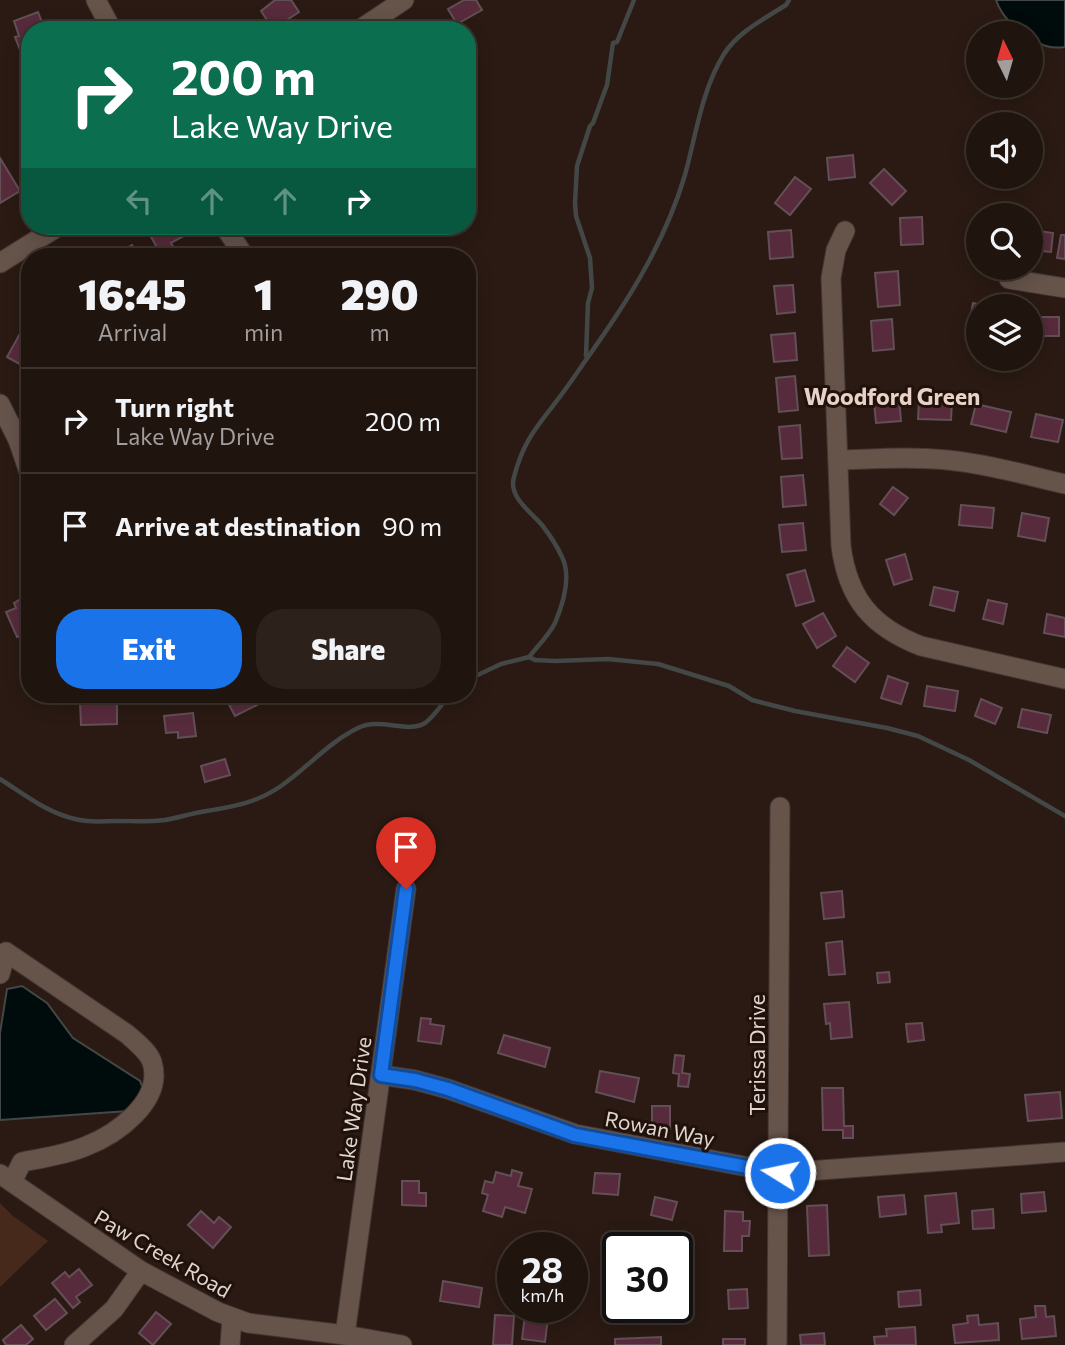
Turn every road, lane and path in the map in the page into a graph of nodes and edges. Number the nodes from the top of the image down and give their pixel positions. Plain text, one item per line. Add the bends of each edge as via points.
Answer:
1 (96, 0) edge
2 (404, 0) edge
3 (107, 21) edge
4 (372, 21) edge
5 (845, 231) dead end
6 (45, 235) edge
7 (24, 248) edge
8 (21, 250) edge
9 (0, 263) edge
10 (1015, 280) edge
11 (1065, 288) edge
12 (0, 404) edge
13 (21, 449) edge
14 (838, 460) junction
15 (1065, 484) edge
16 (1065, 679) edge
17 (780, 807) dead end
18 (406, 889) dead end
19 (0, 974) edge
20 (381, 1075) junction
21 (1065, 1152) edge
22 (780, 1173) junction
23 (6, 1178) edge
24 (141, 1271) junction
25 (232, 1318) junction
26 (345, 1335) junction
27 (74, 1345) edge
28 (230, 1345) edge
29 (402, 1345) edge
30 (778, 1345) edge

1 - 3 street
2 - 4 street
5 - 14 street via 831,278
6 - 7 street
8 - 9 street
10 - 11 street
12 - 13 street
14 - 15 street via 946,460
14 - 16 street via 844,563 858,599 877,621 921,646
17 - 22 street, Terissa Drive
18 - 20 street, Lake Way Drive
19 - 23 street via 6,952 127,1034 151,1060 154,1079 147,1101 111,1132 88,1146 22,1163
20 - 22 street, Rowan Way via 448,1089 575,1135
20 - 26 street, Lake Way Drive
21 - 22 street, Rowan Way
22 - 30 street, Terissa Drive
23 - 24 street, Paw Creek Road
24 - 25 street, Paw Creek Road
24 - 27 street via 114,1309
25 - 26 street, Paw Creek Road
25 - 28 street
26 - 29 street, Paw Creek Road

